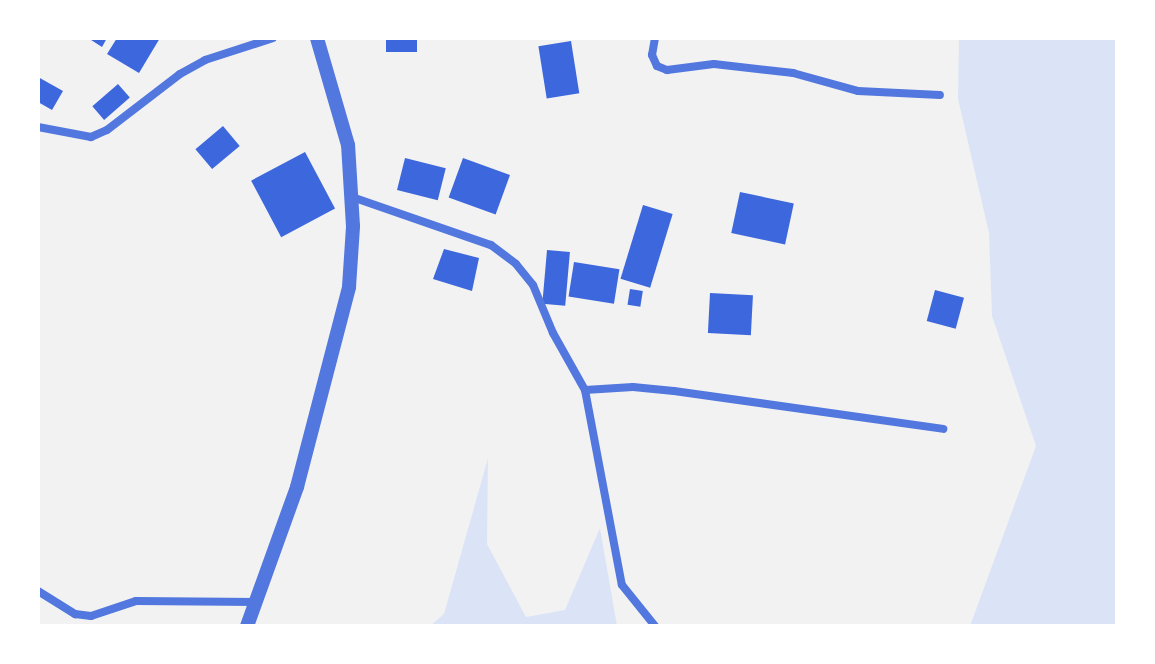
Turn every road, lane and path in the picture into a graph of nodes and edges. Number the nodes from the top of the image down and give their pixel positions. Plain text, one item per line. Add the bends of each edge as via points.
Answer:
1 (273, 38) edge
2 (317, 38) edge
3 (655, 38) edge
4 (940, 95) dead end
5 (38, 127) edge
6 (352, 197) junction
7 (585, 390) junction
8 (943, 429) dead end
9 (38, 591) edge
10 (258, 602) junction
11 (247, 626) edge
12 (655, 626) edge

1 - 5 street via 192,67 91,137
2 - 6 street via 348,145
3 - 4 street via 652,55 657,66 667,70 714,64 793,73 858,91
6 - 7 street via 491,245 516,264 533,285
6 - 10 street via 349,287 340,331 297,487
7 - 8 street via 674,391
7 - 12 street via 622,585
9 - 10 street via 75,614 91,616 136,601
10 - 11 street

